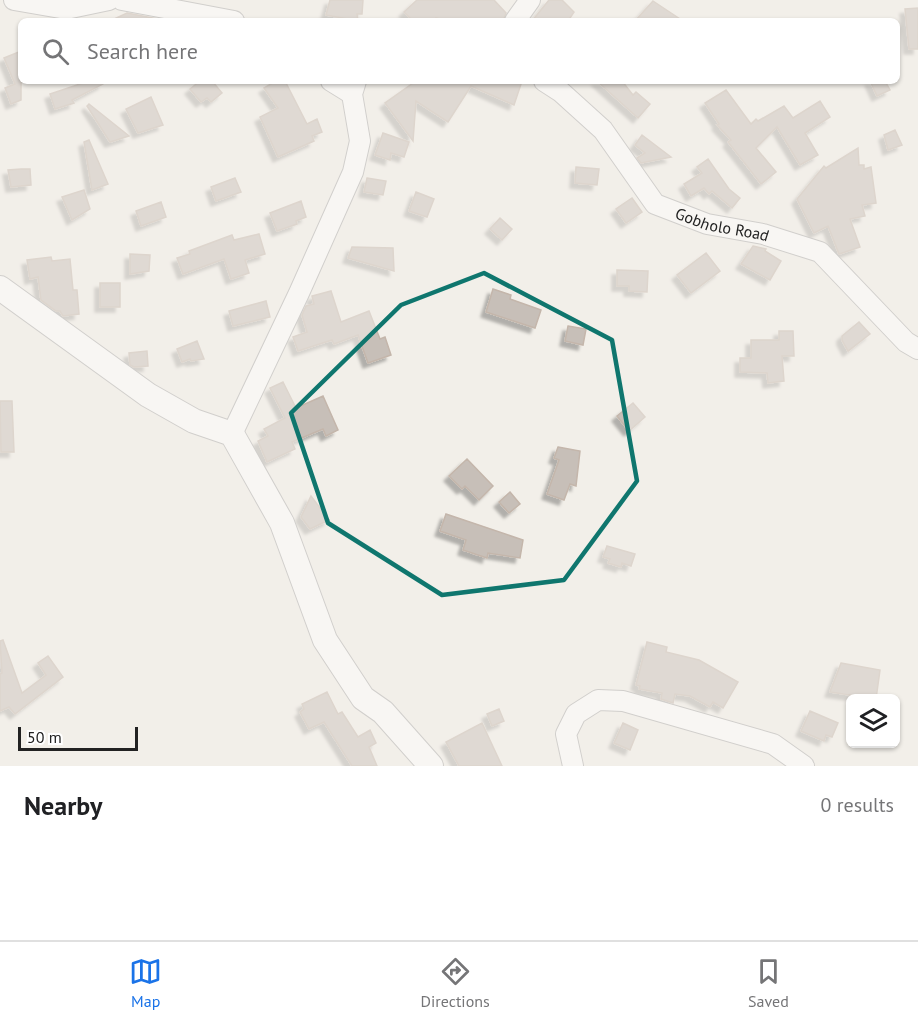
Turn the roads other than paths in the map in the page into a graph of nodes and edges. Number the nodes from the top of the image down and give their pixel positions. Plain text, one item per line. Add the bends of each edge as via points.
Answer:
1 (14, 0) edge
2 (109, 0) edge
3 (127, 0) edge
4 (530, 0) edge
5 (219, 18) edge
6 (517, 18) edge
7 (549, 84) edge
8 (354, 88) edge
9 (0, 288) edge
10 (918, 349) edge
11 (232, 434) junction
12 (431, 766) edge
13 (573, 766) edge
14 (804, 766) edge

1 - 2 street via 66,9
3 - 5 street
4 - 6 street
7 - 10 street, Gobholo Road via 603,130 655,204 707,224 763,234 820,252 906,342
8 - 11 street via 360,141 353,172
9 - 11 street via 148,395 194,421
11 - 12 street via 282,523 325,640 363,698 383,712
13 - 14 street via 566,734 576,714 598,700 623,701 773,744

